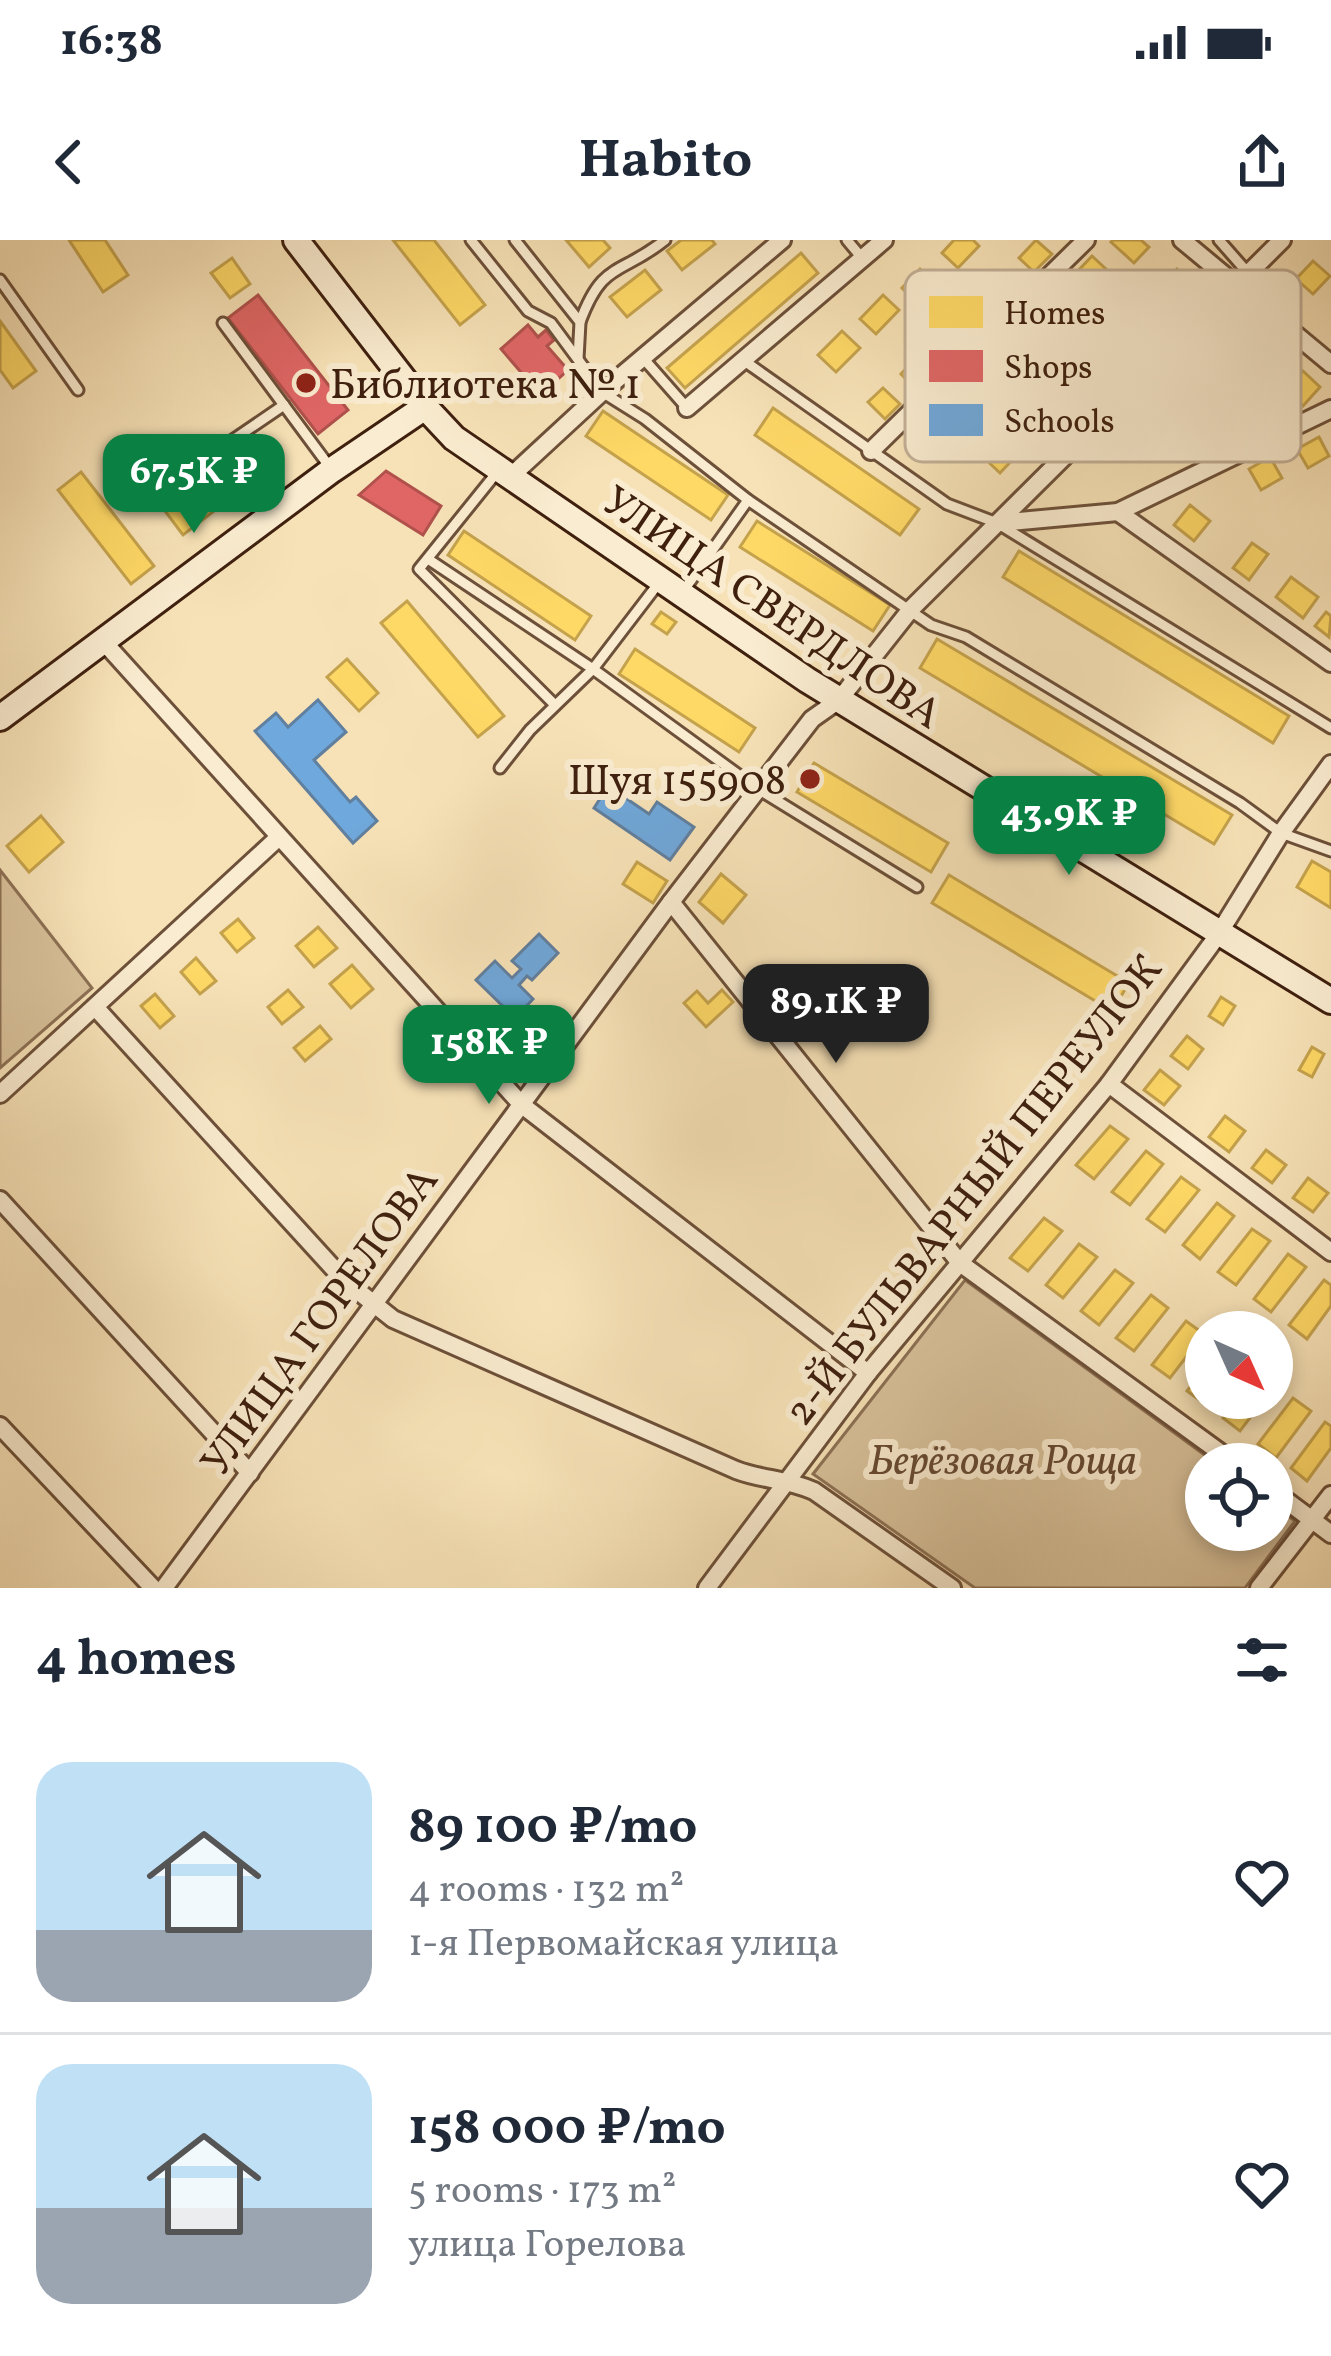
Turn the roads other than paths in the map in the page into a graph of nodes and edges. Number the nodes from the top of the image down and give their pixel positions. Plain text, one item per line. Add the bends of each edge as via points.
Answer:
1 (296, 240) edge
2 (471, 240) edge
3 (664, 240) edge
4 (782, 240) edge
5 (847, 240) edge
6 (884, 240) edge
7 (1086, 240) edge
8 (1182, 240) edge
9 (1219, 240) edge
10 (1282, 240) edge
11 (520, 242) edge
12 (862, 258) junction
13 (1055, 270) edge
14 (1228, 270) edge
15 (1237, 270) edge
16 (1251, 270) edge
17 (0, 280) edge
18 (580, 322) junction
19 (223, 323) dead end
20 (1301, 335) edge
21 (643, 358) junction
22 (578, 359) junction
23 (743, 360) junction
24 (1331, 364) edge
25 (78, 390) dead end
26 (602, 392) junction
27 (284, 405) junction
28 (425, 406) junction
29 (687, 408) joint
30 (1331, 409) edge
31 (905, 418) edge
32 (1301, 424) edge
33 (871, 451) junction
34 (1058, 462) edge
35 (1221, 462) edge
36 (332, 470) junction
37 (505, 473) junction
38 (158, 490) dead end
39 (748, 500) junction
40 (1118, 512) junction
41 (997, 523) junction
42 (428, 559) junction
43 (671, 586) junction
44 (911, 609) junction
45 (103, 641) junction
46 (1331, 663) edge
47 (593, 669) junction
48 (839, 700) junction
49 (555, 705) junction
50 (0, 718) edge
51 (1331, 728) edge
52 (1331, 764) edge
53 (500, 768) dead end
54 (758, 789) junction
55 (1281, 833) junction
56 (279, 837) junction
57 (1331, 851) edge
58 (917, 887) dead end
59 (671, 902) junction
60 (1218, 935) junction
61 (1331, 1000) edge
62 (95, 1007) junction
63 (1109, 1084) junction
64 (0, 1094) edge
65 (523, 1106) junction
66 (0, 1200) edge
67 (1331, 1252) edge
68 (960, 1263) junction
69 (373, 1304) junction
70 (868, 1373) junction
71 (0, 1426) edge
72 (1207, 1443) edge
73 (250, 1473) junction
74 (789, 1480) junction
75 (1331, 1495) edge
76 (1293, 1505) edge
77 (1313, 1520) junction
78 (1331, 1534) edge
79 (154, 1588) edge
80 (164, 1588) edge
81 (707, 1588) edge
82 (952, 1588) edge
83 (1259, 1588) edge

1 - 28 main road, УЛИЦА СВЕРДЛОВА
2 - 22 lane
3 - 18 lane via 611,270 592,290
4 - 21 street
5 - 12 lane
6 - 12 street
7 - 13 street
8 - 14 street
9 - 15 lane
10 - 16 street, УЛИЦА ГОРЕЛОВА
11 - 18 lane
12 - 23 street
17 - 25 lane
18 - 22 lane
19 - 27 lane
20 - 24 street
21 - 26 street
21 - 29 lane
22 - 26 lane
23 - 29 street
23 - 33 lane
26 - 37 street
26 - 39 lane
27 - 36 lane
27 - 38 lane
28 - 36 main road
28 - 37 main road, УЛИЦА СВЕРДЛОВА
30 - 32 street
31 - 33 street
33 - 41 lane via 947,504
34 - 41 street, УЛИЦА ГОРЕЛОВА
35 - 40 street
36 - 45 main road
37 - 42 lane
37 - 43 main road, УЛИЦА СВЕРДЛОВА
39 - 43 lane
39 - 44 lane
40 - 41 street
40 - 46 street
41 - 44 street, УЛИЦА ГОРЕЛОВА
41 - 51 lane
42 - 47 lane
42 - 49 lane via 419,569
43 - 47 lane
43 - 48 main road, УЛИЦА СВЕРДЛОВА
44 - 48 street, УЛИЦА ГОРЕЛОВА
44 - 55 lane
45 - 50 main road
45 - 56 street
47 - 49 lane
47 - 54 lane
48 - 54 street, УЛИЦА ГОРЕЛОВА via 812,719
48 - 60 main road, УЛИЦА СВЕРДЛОВА
49 - 53 lane
52 - 55 street, 2-Й БУЛЬВАРНЫЙ ПЕРЕУЛОК
54 - 58 lane
54 - 59 street, УЛИЦА ГОРЕЛОВА
55 - 57 lane
55 - 60 street, 2-Й БУЛЬВАРНЫЙ ПЕРЕУЛОК
56 - 62 street
56 - 65 street
59 - 65 street, УЛИЦА ГОРЕЛОВА
59 - 68 street
60 - 61 main road, УЛИЦА СВЕРДЛОВА
60 - 63 street, 2-Й БУЛЬВАРНЫЙ ПЕРЕУЛОК
62 - 64 street
62 - 69 street
63 - 67 street
63 - 68 street, 2-Й БУЛЬВАРНЫЙ ПЕРЕУЛОК
65 - 69 street, УЛИЦА ГОРЕЛОВА
65 - 70 street
66 - 73 street
68 - 70 street, 2-Й БУЛЬВАРНЫЙ ПЕРЕУЛОК
68 - 72 street
69 - 73 street, УЛИЦА ГОРЕЛОВА
69 - 74 street via 420,1334 736,1470
70 - 74 street, 2-Й БУЛЬВАРНЫЙ ПЕРЕУЛОК
71 - 79 street
73 - 80 street, УЛИЦА ГОРЕЛОВА
74 - 81 street, 2-Й БУЛЬВАРНЫЙ ПЕРЕУЛОК
74 - 82 street
75 - 77 street
76 - 77 street
77 - 78 street
77 - 83 street

